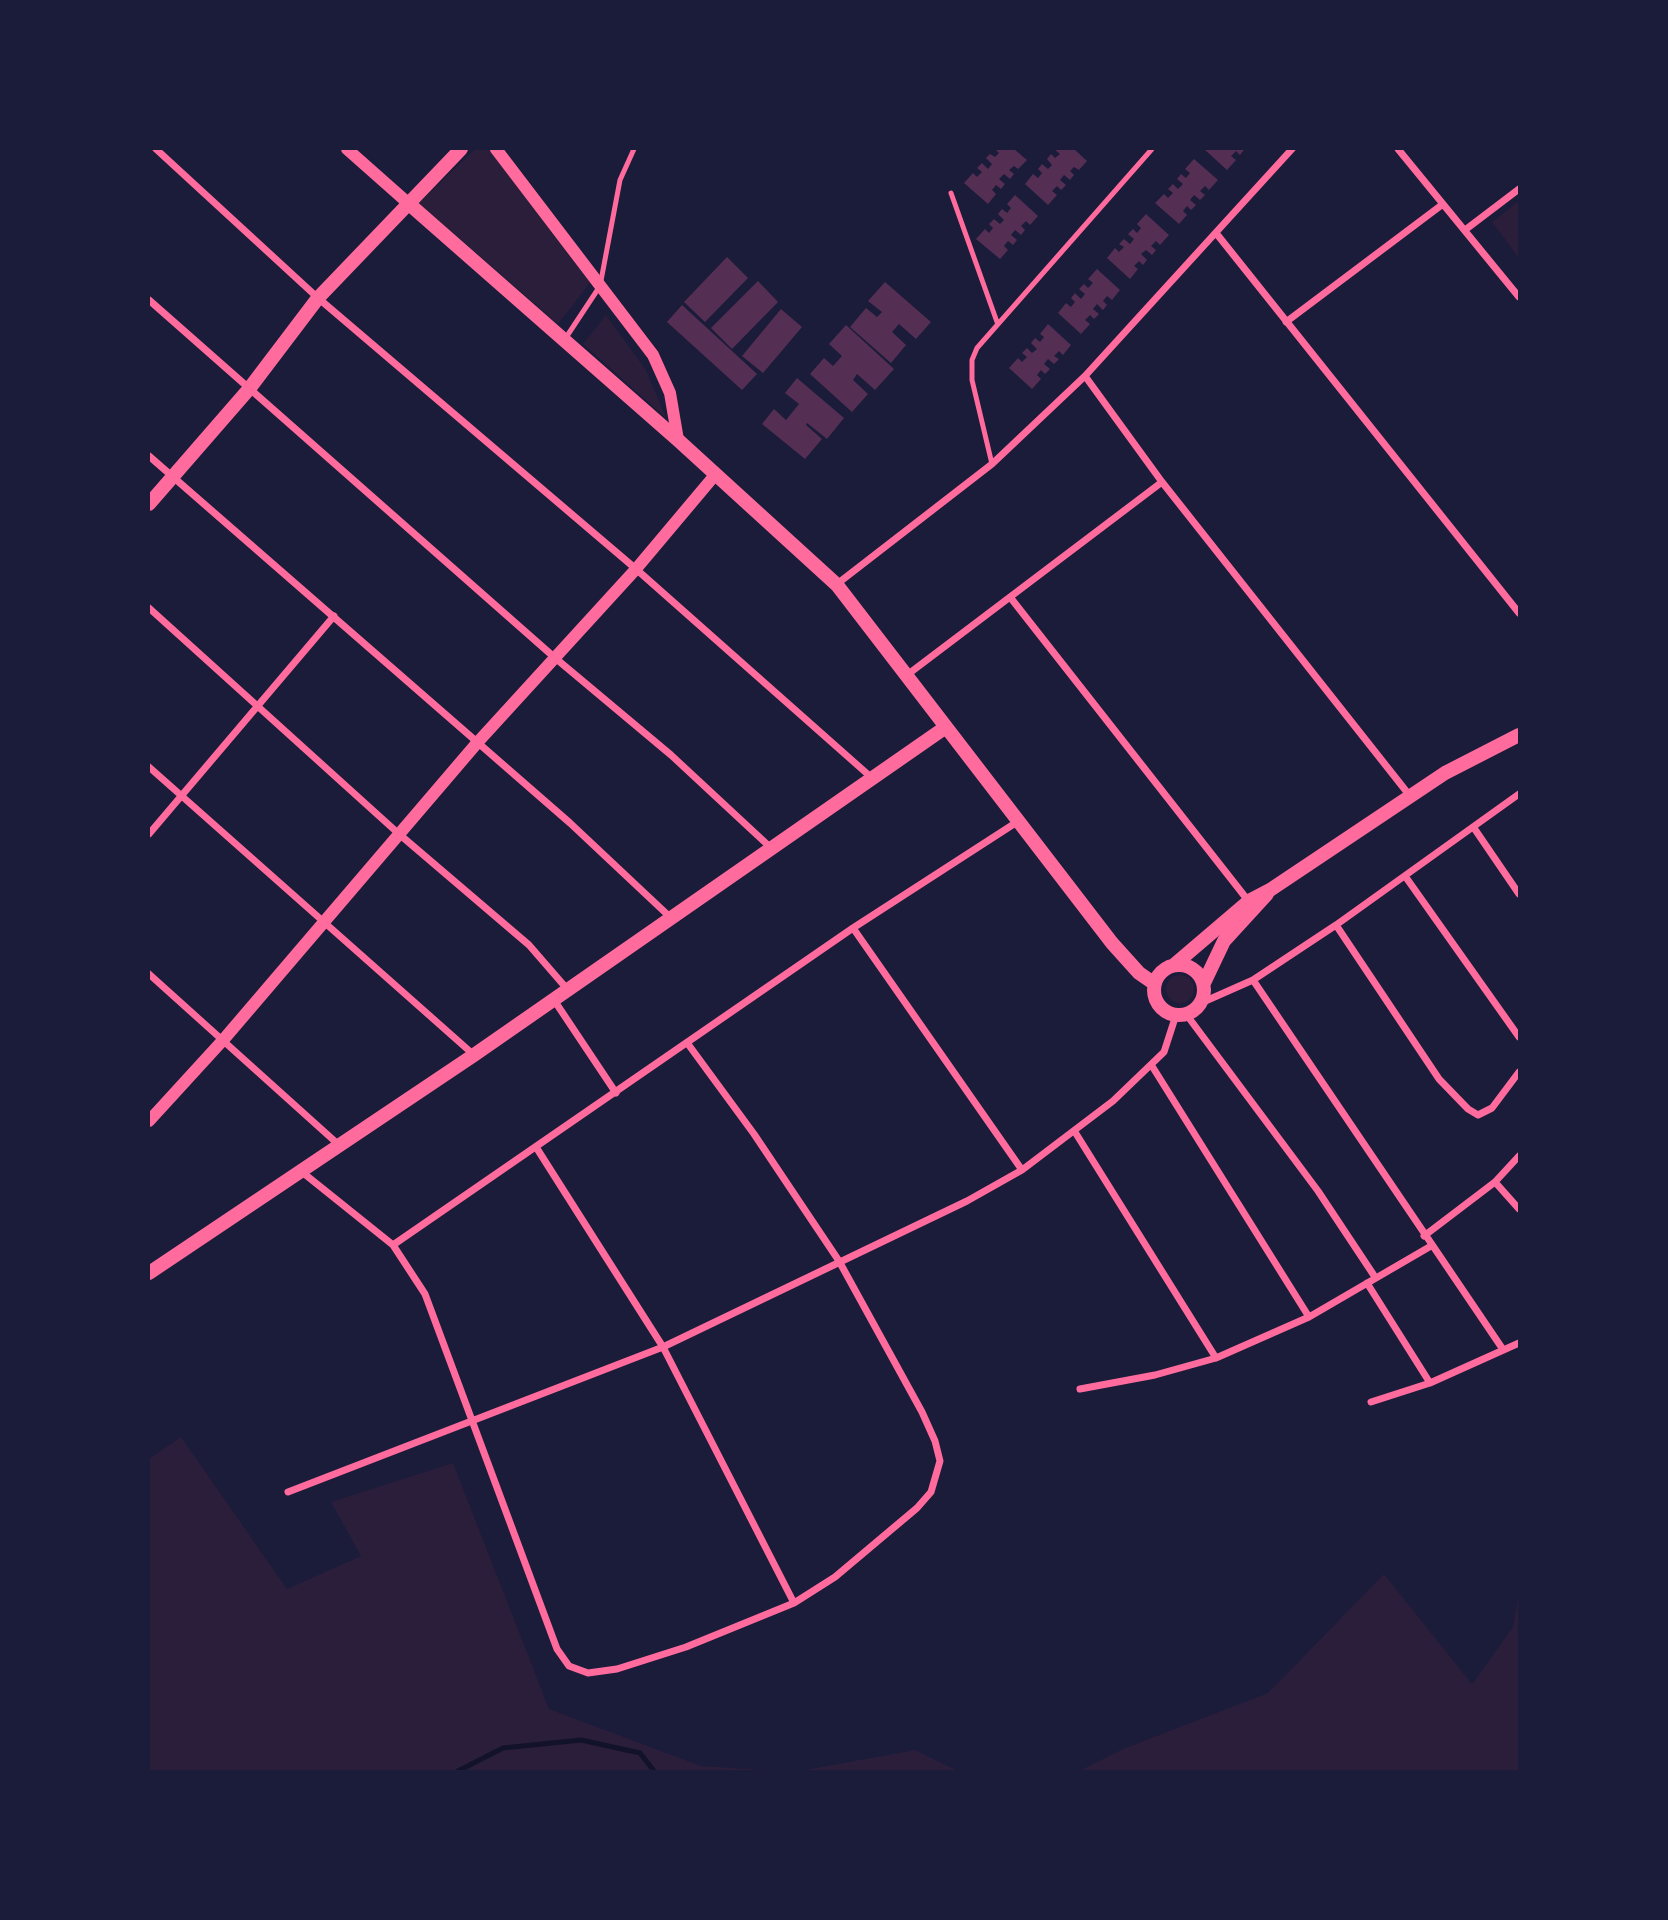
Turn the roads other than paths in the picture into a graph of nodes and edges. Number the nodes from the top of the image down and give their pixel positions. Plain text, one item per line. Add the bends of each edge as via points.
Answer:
1 (156, 149) edge
2 (347, 149) edge
3 (461, 149) edge
4 (496, 149) edge
5 (634, 149) edge
6 (1152, 149) edge
7 (1292, 149) edge
8 (1398, 149) edge
9 (1519, 189) edge
10 (951, 193) dead end
11 (408, 203) junction
12 (1443, 205) junction
13 (1465, 230) junction
14 (1216, 233) junction
15 (600, 286) junction
16 (318, 298) junction
17 (1519, 298) edge
18 (149, 300) edge
19 (997, 322) junction
20 (1286, 322) junction
21 (563, 342) junction
22 (1085, 376) junction
23 (249, 389) junction
24 (678, 440) junction
25 (149, 456) edge
26 (992, 464) junction
27 (715, 475) junction
28 (172, 477) junction
29 (1162, 482) junction
30 (149, 504) edge
31 (636, 569) junction
32 (837, 585) junction
33 (1010, 597) junction
34 (149, 608) edge
35 (1519, 613) edge
36 (334, 616) junction
37 (554, 657) junction
38 (907, 675) junction
39 (257, 707) junction
40 (946, 727) junction
41 (1519, 735) edge
42 (477, 743) junction
43 (149, 768) edge
44 (872, 778) junction
45 (1519, 794) edge
46 (182, 796) junction
47 (1410, 796) junction
48 (1017, 822) junction
49 (1474, 828) junction
50 (149, 834) edge
51 (399, 834) junction
52 (771, 847) junction
53 (1405, 876) junction
54 (1519, 894) edge
55 (1252, 905) junction
56 (670, 917) junction
57 (322, 923) junction
58 (1336, 925) junction
59 (853, 928) junction
60 (1174, 965) junction
61 (149, 974) edge
62 (1252, 980) junction
63 (1203, 983) junction
64 (1155, 984) junction
65 (568, 990) junction
66 (554, 1000) junction
67 (1201, 1003) junction
68 (1181, 1014) junction
69 (1519, 1037) edge
70 (224, 1039) junction
71 (688, 1044) junction
72 (474, 1055) junction
73 (1152, 1066) junction
74 (1519, 1072) edge
75 (616, 1093) junction
76 (149, 1121) edge
77 (1075, 1132) junction
78 (339, 1145) junction
79 (536, 1147) junction
80 (1519, 1156) edge
81 (1022, 1170) junction
82 (302, 1172) junction
83 (1495, 1182) junction
84 (1519, 1209) edge
85 (1424, 1236) junction
86 (393, 1245) junction
87 (1431, 1246) junction
88 (839, 1261) junction
89 (149, 1273) edge
90 (1375, 1277) junction
91 (1367, 1283) junction
92 (1309, 1317) junction
93 (1519, 1343) edge
94 (663, 1347) junction
95 (1502, 1348) junction
96 (1216, 1358) junction
97 (1430, 1383) junction
98 (1080, 1388) dead end
99 (1371, 1402) dead end
100 (472, 1422) junction
101 (288, 1492) dead end
102 (794, 1603) junction

1 - 16 street
2 - 11 street
3 - 11 main road
4 - 15 street
5 - 15 lane via 620,180
6 - 19 lane
7 - 14 street
8 - 12 street
9 - 13 street
10 - 19 lane
11 - 16 main road
11 - 21 main road
12 - 13 street
12 - 20 street
13 - 17 street
14 - 20 street
14 - 22 street
15 - 21 lane
15 - 24 street via 638,333 663,374
16 - 23 main road
16 - 31 street
18 - 23 street
19 - 26 lane via 976,348 971,369
20 - 35 street
21 - 24 main road
22 - 26 street
22 - 29 street
23 - 28 main road
23 - 37 street
24 - 27 main road
25 - 28 street
26 - 32 street
27 - 31 street
27 - 32 main road
28 - 30 main road
28 - 36 street
29 - 33 street
29 - 47 street
31 - 37 street
31 - 44 street
32 - 38 main road
33 - 38 street
33 - 55 street
34 - 39 street
36 - 39 street
36 - 42 street
37 - 42 street
37 - 52 street
38 - 40 main road
39 - 46 street
39 - 51 street
40 - 44 main road
40 - 48 main road
41 - 47 main road
42 - 51 street
42 - 56 street
43 - 46 street
44 - 52 main road
45 - 49 street
46 - 50 street
46 - 57 street
47 - 55 main road
48 - 59 street
48 - 64 main road via 1127,961
49 - 53 street
49 - 54 street
51 - 57 street
51 - 65 street via 529,945
52 - 56 main road
53 - 58 street
53 - 69 street
55 - 60 main road
55 - 63 main road via 1224,941
56 - 65 main road
57 - 70 street
57 - 72 street
58 - 62 street
58 - 74 street via 1439,1079 1468,1108 1483,1114 1492,1108
59 - 71 street
59 - 81 street
60 - 63 main road via 1193,968
60 - 64 main road
61 - 70 street
62 - 67 street
62 - 85 street
63 - 67 main road
64 - 68 main road via 1159,1004
65 - 66 main road
66 - 72 main road
66 - 75 street
67 - 68 main road
68 - 73 street via 1164,1052
68 - 90 street via 1318,1191
70 - 76 street
70 - 78 street
71 - 75 street
71 - 88 street
72 - 78 main road
73 - 77 street
73 - 92 street
75 - 79 street
77 - 81 street
77 - 96 street
78 - 82 main road
79 - 86 street
79 - 94 street
80 - 83 street
81 - 88 street
82 - 86 street
82 - 89 main road
83 - 84 street
83 - 85 street
85 - 87 street
86 - 100 street via 430,1306
87 - 90 street
87 - 95 street
88 - 94 street
88 - 102 street via 935,1441 940,1461 930,1492 917,1508 835,1577
90 - 91 street
91 - 92 street
91 - 97 street
92 - 96 street
93 - 95 street
94 - 100 street
94 - 102 street
95 - 97 street
96 - 98 street
97 - 99 street
100 - 101 street
100 - 102 street via 557,1649 569,1666 588,1673 617,1668 686,1647

